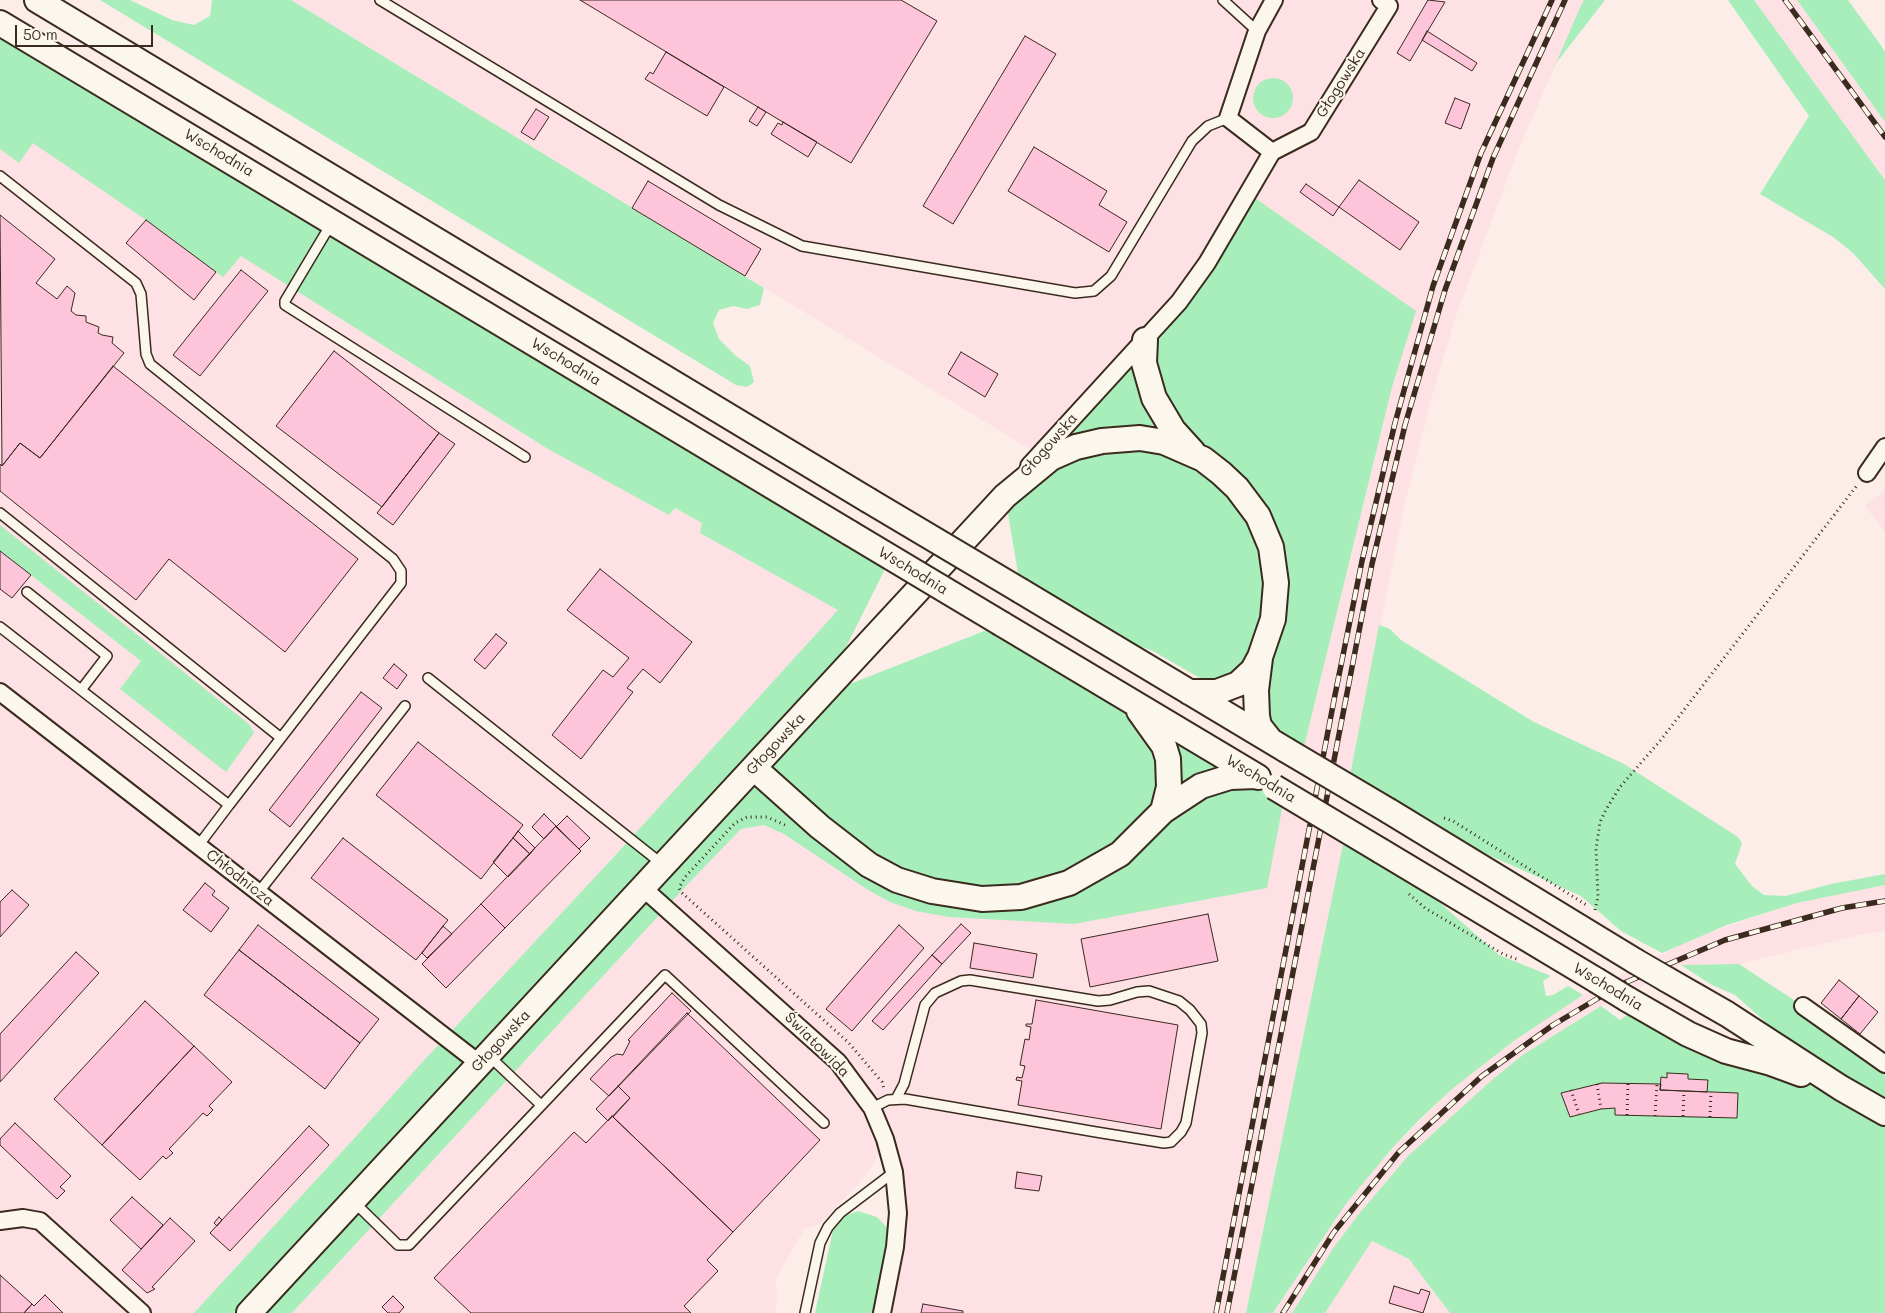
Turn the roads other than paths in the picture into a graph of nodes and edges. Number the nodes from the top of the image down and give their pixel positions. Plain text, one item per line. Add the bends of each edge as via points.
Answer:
1 (37, 0) edge
2 (380, 0) edge
3 (1223, 0) edge
4 (1274, 0) edge
5 (1381, 0) edge
6 (0, 22) edge
7 (1257, 31) junction
8 (1228, 118) junction
9 (1272, 152) junction
10 (0, 176) edge
11 (332, 222) junction
12 (1145, 340) junction
13 (1885, 447) edge
14 (1197, 456) junction
15 (525, 457) dead end
16 (1867, 473) road end
17 (1005, 496) junction
18 (0, 513) edge
19 (27, 592) dead end
20 (0, 627) edge
21 (1260, 657) junction
22 (428, 678) dead end
23 (81, 690) junction
24 (0, 692) edge
25 (1189, 692) junction
26 (1132, 701) junction
27 (405, 706) dead end
28 (281, 738) junction
29 (1279, 747) junction
30 (754, 768) junction
31 (1265, 782) junction
32 (229, 806) junction
33 (1163, 811) junction
34 (198, 846) junction
35 (664, 865) junction
36 (643, 888) junction
37 (258, 893) junction
38 (1803, 1006) dead end
39 (484, 1059) junction
40 (1885, 1064) edge
41 (1841, 1088) junction
42 (896, 1099) junction
43 (541, 1105) junction
44 (872, 1108) junction
45 (1885, 1113) edge
46 (824, 1123) dead end
47 (894, 1172) junction
48 (353, 1201) junction
49 (0, 1220) edge
50 (142, 1313) edge
51 (249, 1313) edge
52 (805, 1313) edge
53 (882, 1313) edge

1 - 25 street, Wschodnia, bridge
2 - 8 lane via 719,205 802,246 1075,293 1094,291 1112,276 1192,141 1208,126
3 - 7 lane
4 - 7 street
5 - 9 street, Głogowska via 1389,6 1311,132
6 - 11 street, Wschodnia
7 - 8 street
8 - 9 street
9 - 12 street, Głogowska via 1198,276
10 - 28 lane via 136,283 141,294 146,354 150,364 398,564 401,583
11 - 15 lane via 285,301 286,305
11 - 26 street, Wschodnia, bridge
12 - 14 street via 1144,363 1154,398 1173,430
12 - 17 street, Głogowska via 1038,454
13 - 16 street
14 - 17 street via 1153,440 1102,441 1076,447 1051,458
14 - 21 street via 1221,472 1244,497 1258,516 1271,547 1276,576 1275,606
17 - 30 street, Głogowska
18 - 28 lane
19 - 23 lane via 107,656
20 - 23 lane
21 - 25 street via 1253,670 1238,684 1218,692
21 - 29 street via 1256,700 1258,721 1262,731
22 - 35 lane
23 - 32 lane
24 - 34 street, Chłodnicza
25 - 29 street, Wschodnia
26 - 31 street, Wschodnia
26 - 33 street via 1156,734 1168,759 1170,787
27 - 37 lane
28 - 32 lane
29 - 41 street, Wschodnia, bridge via 1727,1014
30 - 33 street via 820,827 869,865 897,880 932,891 982,899 1028,896 1081,878 1128,848
30 - 35 street, Głogowska
31 - 33 street via 1230,777 1209,783
31 - 41 street, Wschodnia, bridge via 1688,1034 1726,1052 1771,1063
32 - 34 lane
34 - 37 street, Chłodnicza
35 - 36 street, Głogowska
36 - 39 street, Głogowska
36 - 44 street, Światowida via 820,1045 844,1069
37 - 39 street, Chłodnicza
38 - 40 street
39 - 43 lane
39 - 48 street, Głogowska
41 - 45 street, Wschodnia
42 - 42 lane via 1171,1142 1186,1123 1201,1024 1179,1002 1149,991 1098,1001 961,981 935,993 925,1005 904,1084
42 - 44 lane
43 - 46 lane via 665,975
43 - 48 lane via 409,1245 398,1245
44 - 47 street, Światowida
47 - 52 lane via 840,1212 828,1227 820,1243
47 - 53 street, Światowida via 898,1213
48 - 51 street, Głogowska
49 - 50 street via 23,1218 40,1221

